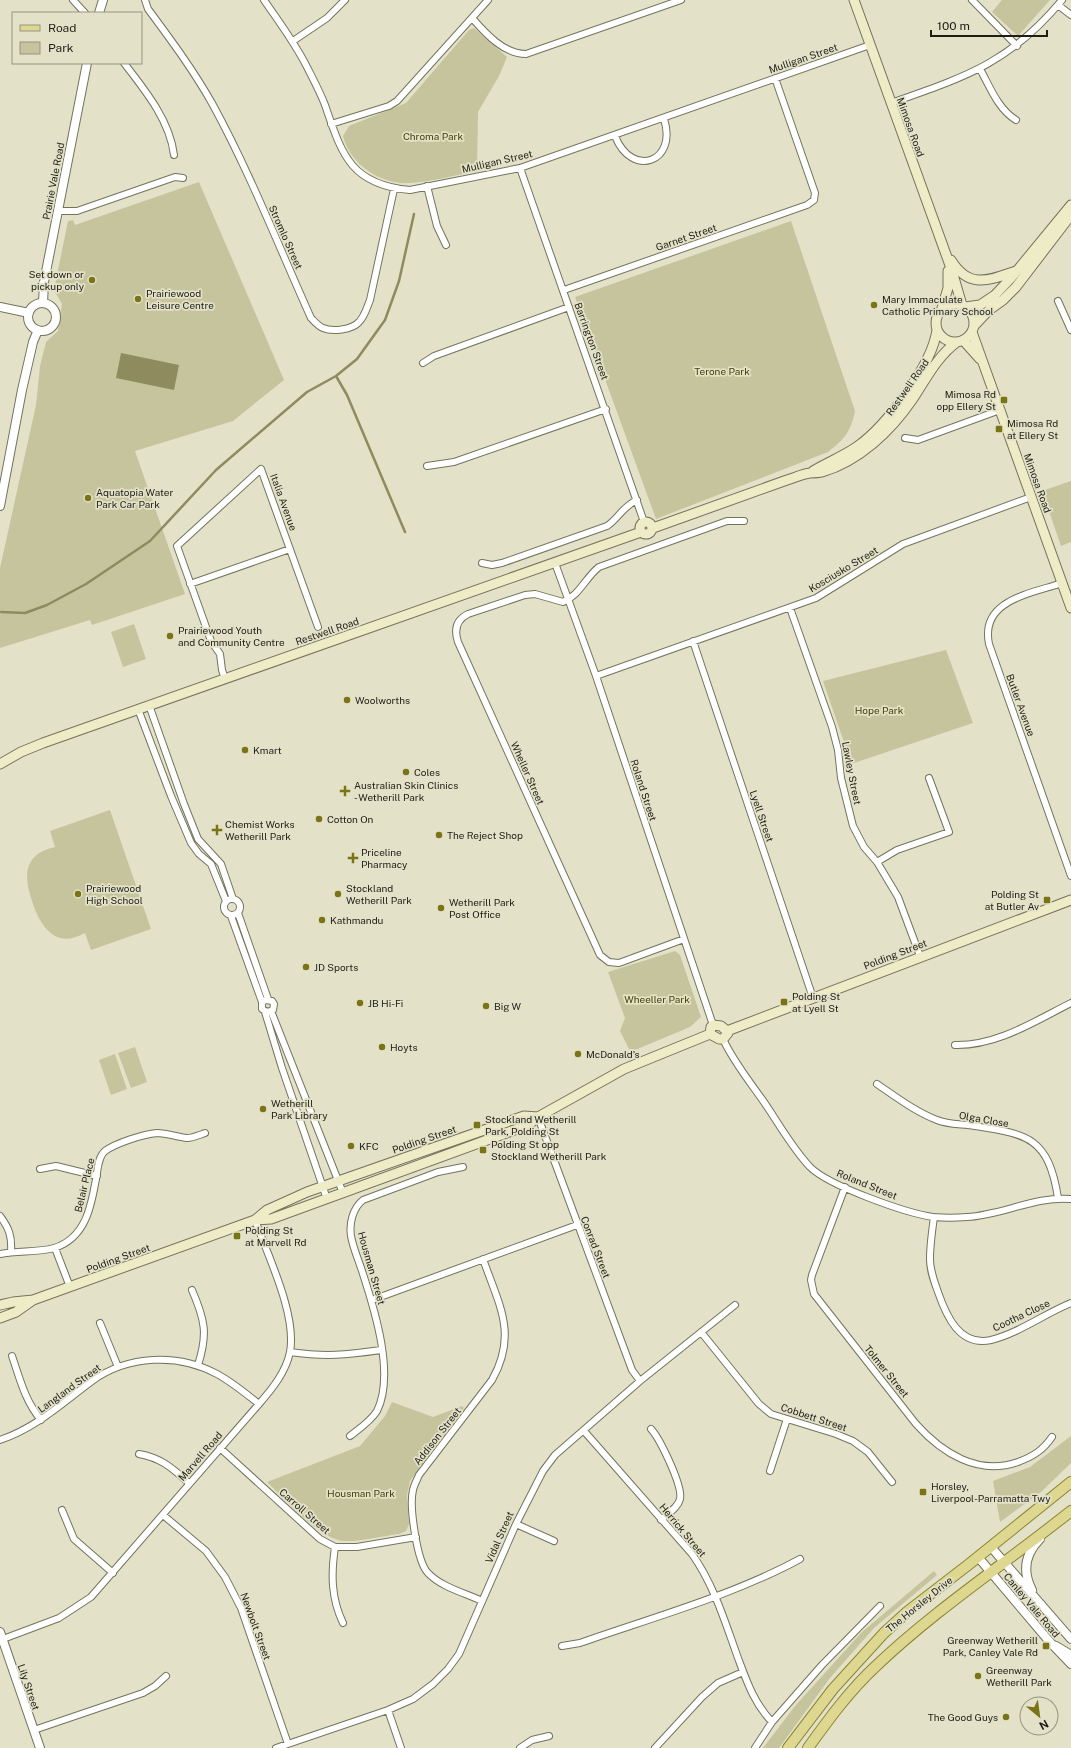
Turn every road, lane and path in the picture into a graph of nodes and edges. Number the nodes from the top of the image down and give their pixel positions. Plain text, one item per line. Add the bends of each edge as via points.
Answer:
1 (73, 0) edge
2 (103, 0) edge
3 (145, 0) edge
4 (264, 0) edge
5 (345, 0) edge
6 (488, 0) edge
7 (681, 0) edge
8 (854, 0) edge
9 (972, 0) edge
10 (1060, 3) edge
11 (84, 12) edge
12 (98, 12) edge
13 (1071, 15) edge
14 (472, 18) junction
15 (292, 41) junction
16 (870, 45) junction
17 (1017, 46) junction
18 (87, 64) edge
19 (125, 64) edge
20 (980, 69) junction
21 (775, 78) junction
22 (891, 103) junction
23 (664, 119) junction
24 (1016, 120) dead end
25 (331, 124) junction
26 (615, 136) junction
27 (174, 155) dead end
28 (520, 168) junction
29 (183, 178) dead end
30 (427, 186) junction
31 (394, 188) junction
32 (1071, 205) edge
33 (58, 211) junction
34 (1071, 215) edge
35 (446, 245) dead end
36 (943, 247) junction
37 (948, 262) junction
38 (1017, 271) junction
39 (564, 290) junction
40 (1058, 301) dead end
41 (43, 303) junction
42 (963, 306) junction
43 (0, 307) edge
44 (569, 307) junction
45 (942, 308) junction
46 (29, 313) junction
47 (973, 329) junction
48 (38, 330) junction
49 (937, 330) junction
50 (1071, 330) edge
51 (960, 341) junction
52 (423, 363) dead end
53 (985, 365) junction
54 (606, 409) junction
55 (1000, 410) junction
56 (905, 438) dead end
57 (427, 466) dead end
58 (809, 473) junction
59 (1031, 497) junction
60 (637, 500) junction
61 (0, 506) edge
62 (744, 521) dead end
63 (644, 522) junction
64 (653, 528) junction
65 (641, 532) junction
66 (290, 550) junction
67 (482, 562) dead end
68 (555, 563) junction
69 (1062, 582) junction
70 (190, 584) junction
71 (568, 600) junction
72 (790, 608) junction
73 (1071, 608) edge
74 (318, 627) dead end
75 (693, 641) junction
76 (596, 676) junction
77 (225, 679) junction
78 (149, 705) junction
79 (138, 709) junction
80 (0, 764) edge
81 (929, 778) dead end
82 (877, 862) junction
83 (1071, 876) edge
84 (229, 900) junction
85 (1071, 900) edge
86 (238, 913) junction
87 (231, 916) junction
88 (684, 939) junction
89 (920, 956) junction
90 (813, 998) junction
91 (265, 1001) junction
92 (1071, 1003) edge
93 (268, 1012) junction
94 (711, 1029) junction
95 (725, 1035) junction
96 (955, 1045) dead end
97 (877, 1084) dead end
98 (302, 1091) junction
99 (291, 1096) junction
100 (538, 1117) junction
101 (205, 1133) dead end
102 (463, 1167) dead end
103 (40, 1169) dead end
104 (97, 1176) junction
105 (339, 1181) junction
106 (323, 1186) junction
107 (845, 1187) junction
108 (343, 1192) junction
109 (1058, 1198) junction
110 (327, 1199) junction
111 (1071, 1199) edge
112 (0, 1216) edge
113 (934, 1217) junction
114 (255, 1220) junction
115 (577, 1225) junction
116 (55, 1248) junction
117 (11, 1252) junction
118 (0, 1254) edge
119 (483, 1259) junction
120 (70, 1287) junction
121 (192, 1290) dead end
122 (33, 1300) junction
123 (372, 1300) junction
124 (1071, 1303) edge
125 (0, 1305) edge
126 (735, 1305) dead end
127 (0, 1318) edge
128 (100, 1323) dead end
129 (701, 1332) junction
130 (381, 1350) junction
131 (290, 1352) junction
132 (12, 1356) dead end
133 (198, 1365) junction
134 (118, 1367) junction
135 (640, 1381) junction
136 (259, 1404) junction
137 (787, 1419) junction
138 (41, 1420) junction
139 (651, 1429) dead end
140 (584, 1431) junction
141 (350, 1436) dead end
142 (1052, 1437) dead end
143 (0, 1440) edge
144 (220, 1448) junction
145 (139, 1454) dead end
146 (770, 1472) dead end
147 (892, 1482) dead end
148 (1071, 1482) edge
149 (190, 1483) junction
150 (62, 1510) dead end
151 (1071, 1511) edge
152 (163, 1515) junction
153 (661, 1520) junction
154 (516, 1524) junction
155 (1048, 1529) junction
156 (416, 1537) junction
157 (554, 1541) dead end
158 (334, 1547) junction
159 (991, 1547) junction
160 (978, 1557) junction
161 (800, 1559) dead end
162 (1004, 1562) junction
163 (991, 1572) junction
164 (113, 1573) junction
165 (715, 1595) junction
166 (482, 1601) junction
167 (880, 1606) dead end
168 (1047, 1612) junction
169 (343, 1623) dead end
170 (1, 1635) edge
171 (1071, 1639) edge
172 (1049, 1642) junction
173 (562, 1646) dead end
174 (1071, 1655) edge
175 (1071, 1664) edge
176 (743, 1672) junction
177 (166, 1676) dead end
178 (388, 1710) junction
179 (772, 1722) junction
180 (34, 1730) junction
181 (549, 1736) dead end
182 (288, 1744) junction
183 (40, 1748) edge
184 (276, 1748) edge
185 (401, 1748) edge
186 (520, 1748) edge
187 (655, 1748) edge
188 (755, 1748) edge
189 (788, 1748) edge
190 (808, 1748) edge

1 - 11 street
2 - 12 street
3 - 31 street, Stromlo Street via 148,9 195,74 212,104 317,325 325,329 351,328 364,315 370,300
4 - 15 street, Mulligan Street
5 - 15 street via 327,18
6 - 14 street
7 - 14 street via 526,54 515,54 504,48
8 - 16 main road, Mimosa Road
9 - 17 street
10 - 13 street
10 - 17 street via 1042,25
14 - 25 street via 397,101
15 - 25 street, Mulligan Street via 321,98
16 - 21 street, Mulligan Street
16 - 22 main road, Mimosa Road
17 - 20 street
18 - 33 street, Prairie Vale Road
19 - 27 street via 165,124 172,139
20 - 22 street via 949,83
20 - 24 street via 1002,108
21 - 23 street, Mulligan Street
21 - 39 street, Garnet Street via 815,193 814,200 807,205
22 - 36 main road, Mimosa Road
23 - 26 street, Mulligan Street
23 - 26 street via 668,131 666,144 661,154 651,160 641,162 632,159 619,147
25 - 31 street, Mulligan Street via 342,150 357,171 367,178
26 - 28 street, Mulligan Street
28 - 30 street, Mulligan Street
28 - 39 street, Barrington Street
29 - 33 street via 175,177 77,211
30 - 31 street, Mulligan Street via 410,190
30 - 35 street via 437,226
32 - 38 main road
33 - 41 street, Prairie Vale Road via 44,282
34 - 47 main road via 1016,287 989,310
36 - 37 main road, Mimosa Road
36 - 38 main road via 954,266 965,276 976,281 988,281
37 - 42 main road, Mimosa Road
37 - 45 main road, Mimosa Road via 948,288
38 - 42 main road via 987,300 980,304
39 - 44 street, Barrington Street
40 - 50 street
41 - 46 street via 36,304
41 - 48 street via 53,309 55,320 47,330
42 - 45 main road via 953,304
42 - 47 main road via 972,315
43 - 46 street
44 - 52 street via 434,356
44 - 54 street, Barrington Street
45 - 49 main road via 936,318
46 - 48 street via 31,325
47 - 51 main road
47 - 53 main road, Mimosa Road
48 - 61 street via 22,390
49 - 51 main road via 944,339
49 - 58 main road, Restwell Road via 935,343 927,360 885,421 857,447
51 - 53 main road, Mimosa Road
51 - 58 main road, Restwell Road via 945,351 900,417 878,439 862,452 834,468 821,473
53 - 55 main road, Mimosa Road
54 - 57 street via 454,462
54 - 60 street, Barrington Street
55 - 56 street via 918,440
55 - 59 main road, Mimosa Road
58 - 64 main road, Restwell Road
59 - 69 main road, Mimosa Road
59 - 72 street, Kosciusko Street via 903,544 829,591
60 - 63 street, Barrington Street
60 - 67 street via 624,507 607,526 502,563 492,565
62 - 71 street via 727,522 599,567 591,573 576,595
63 - 64 main road via 649,522
63 - 65 main road via 640,525
64 - 65 main road via 648,534
65 - 68 main road, Restwell Road
66 - 70 street
66 - 70 street, Italia Avenue via 261,470 177,546
66 - 74 street, Italia Avenue
68 - 71 street, Roland Street
68 - 77 main road, Restwell Road
69 - 73 main road, Mimosa Road
69 - 83 street, Butler Avenue via 999,607 988,623 986,633
70 - 77 street via 211,641 220,654
71 - 76 street, Roland Street
71 - 88 street, Wheller Street via 561,602 535,594 525,594 468,614 461,619 456,628 458,642 600,955 608,962 619,963
72 - 75 street, Kosciusko Street
72 - 82 street, Lawley Street via 832,727 853,826 864,847
75 - 76 street, Kosciusko Street
75 - 90 street, Lyell Street
76 - 88 street, Roland Street
77 - 78 main road, Restwell Road
78 - 79 main road, Restwell Road
78 - 84 street via 198,839 221,864
79 - 80 main road, Restwell Road via 43,743
79 - 84 street via 191,843 211,864
81 - 82 street via 949,832 898,850
82 - 89 street, Lawley Street via 898,897
84 - 86 street via 238,901
84 - 87 street via 224,910
85 - 89 main road, Polding Street
86 - 87 street
86 - 91 street
87 - 91 street
88 - 94 street, Roland Street
89 - 90 main road, Polding Street
90 - 95 main road, Polding Street
91 - 93 street via 261,1007
91 - 93 street via 272,1001 274,1004
92 - 96 street via 984,1043 971,1046
93 - 98 street
93 - 99 street
94 - 95 main road via 721,1026
94 - 100 main road, Polding Street via 624,1069
95 - 107 street, Roland Street via 733,1059 810,1167
97 - 109 street, Olga Close via 923,1114 939,1121 1026,1137 1037,1144 1052,1166
98 - 99 street
98 - 105 street
99 - 106 street
100 - 105 main road, Polding Street via 524,1116
100 - 108 main road, Polding Street via 528,1125
100 - 115 street, Conrad Street
101 - 104 street, Belair Place via 188,1138 158,1133 112,1147 104,1152 99,1160
102 - 123 street, Housman Street via 438,1172 363,1200 357,1205 351,1224 351,1236
103 - 104 street via 56,1166
104 - 116 street, Belair Place via 84,1224 78,1235
105 - 106 main road, Polding Street
105 - 108 street
106 - 110 street
106 - 114 main road, Polding Street via 267,1210
107 - 113 street, Roland Street via 903,1210
107 - 142 street, Tolmer Street via 812,1274 814,1294 916,1424 948,1452 978,1466 1012,1464 1032,1457 1044,1448
108 - 110 main road, Polding Street
109 - 111 street, Roland Street
109 - 113 street, Roland Street via 1035,1201 992,1214
110 - 114 main road, Polding Street via 272,1219
112 - 117 street via 9,1228 12,1238
113 - 124 street, Cootha Close via 931,1271 946,1315 954,1328 966,1336 976,1340 1002,1336
114 - 120 main road, Polding Street
114 - 131 street, Marvell Road via 287,1311
115 - 119 street
115 - 135 street, Conrad Street via 632,1370
116 - 117 street
116 - 120 street
117 - 118 street
119 - 123 street
119 - 156 street, Addison Street via 504,1319 504,1353 500,1367 492,1380 419,1475 413,1490 412,1506
120 - 122 main road, Polding Street
121 - 133 street via 205,1331 204,1347
122 - 125 main road, Polding Street
122 - 127 main road, Polding Street via 16,1312
123 - 130 street, Housman Street
126 - 129 street, Vidal Street
128 - 134 street
129 - 135 street, Vidal Street
129 - 137 street, Cobbett Street via 759,1404 771,1414
130 - 131 street via 344,1356
130 - 141 street, Housman Street via 383,1397 376,1413
131 - 136 street, Marvell Road via 282,1373
132 - 138 street via 25,1397
133 - 134 street, Langland Street via 168,1360 141,1361
133 - 136 street, Langland Street via 233,1384
134 - 138 street, Langland Street via 94,1380
135 - 140 street, Vidal Street
136 - 144 street, Marvell Road
137 - 146 street
137 - 147 street, Cobbett Street via 853,1441 868,1452
138 - 143 street, Langland Street
139 - 153 street via 665,1449 680,1490 680,1499
140 - 153 street, Herrick Street
140 - 154 street, Vidal Street via 555,1456 543,1471
144 - 149 street, Marvell Road
144 - 158 street, Carroll Street via 320,1539
145 - 149 street via 153,1456
148 - 159 main road, The Horsley Drive
149 - 152 street, Marvell Road
150 - 164 street via 74,1539
151 - 155 main road, The Horsley Drive
152 - 164 street, Marvell Road
152 - 182 street, Newbolt Street via 206,1551 226,1576 241,1608
153 - 165 street, Herrick Street via 702,1569
154 - 157 street
154 - 166 street, Vidal Street
155 - 162 main road, The Horsley Drive
155 - 168 street via 1030,1551 1025,1570 1029,1584
156 - 158 street, Carroll Street via 357,1547
156 - 166 street, Addison Street via 421,1560 427,1572 436,1580
158 - 169 street via 333,1592 336,1608
159 - 160 main road, The Horsley Drive
159 - 162 street, Canley Vale Road
160 - 163 street, Canley Vale Road
160 - 189 main road, The Horsley Drive via 884,1633 833,1689
161 - 165 street via 782,1569
162 - 163 main road, The Horsley Drive
162 - 168 street, Canley Vale Road
163 - 172 street, Canley Vale Road
163 - 190 main road, The Horsley Drive via 925,1622 874,1667
164 - 170 street, Marvell Road via 91,1597 74,1610 59,1618
165 - 173 street via 580,1643
165 - 176 street, Herrick Street
166 - 178 street, Vidal Street via 459,1654 448,1669 413,1699
167 - 179 street via 822,1665
168 - 171 street, Canley Vale Road
170 - 180 street, Lily Street
172 - 174 street
172 - 175 street, Canley Vale Road
176 - 179 street, Herrick Street via 754,1699
176 - 187 street via 718,1683
177 - 180 street via 143,1693
178 - 182 street, Vidal Street
178 - 185 street
179 - 188 street
180 - 183 street, Lily Street
181 - 186 street via 532,1740
182 - 184 street, Vidal Street

